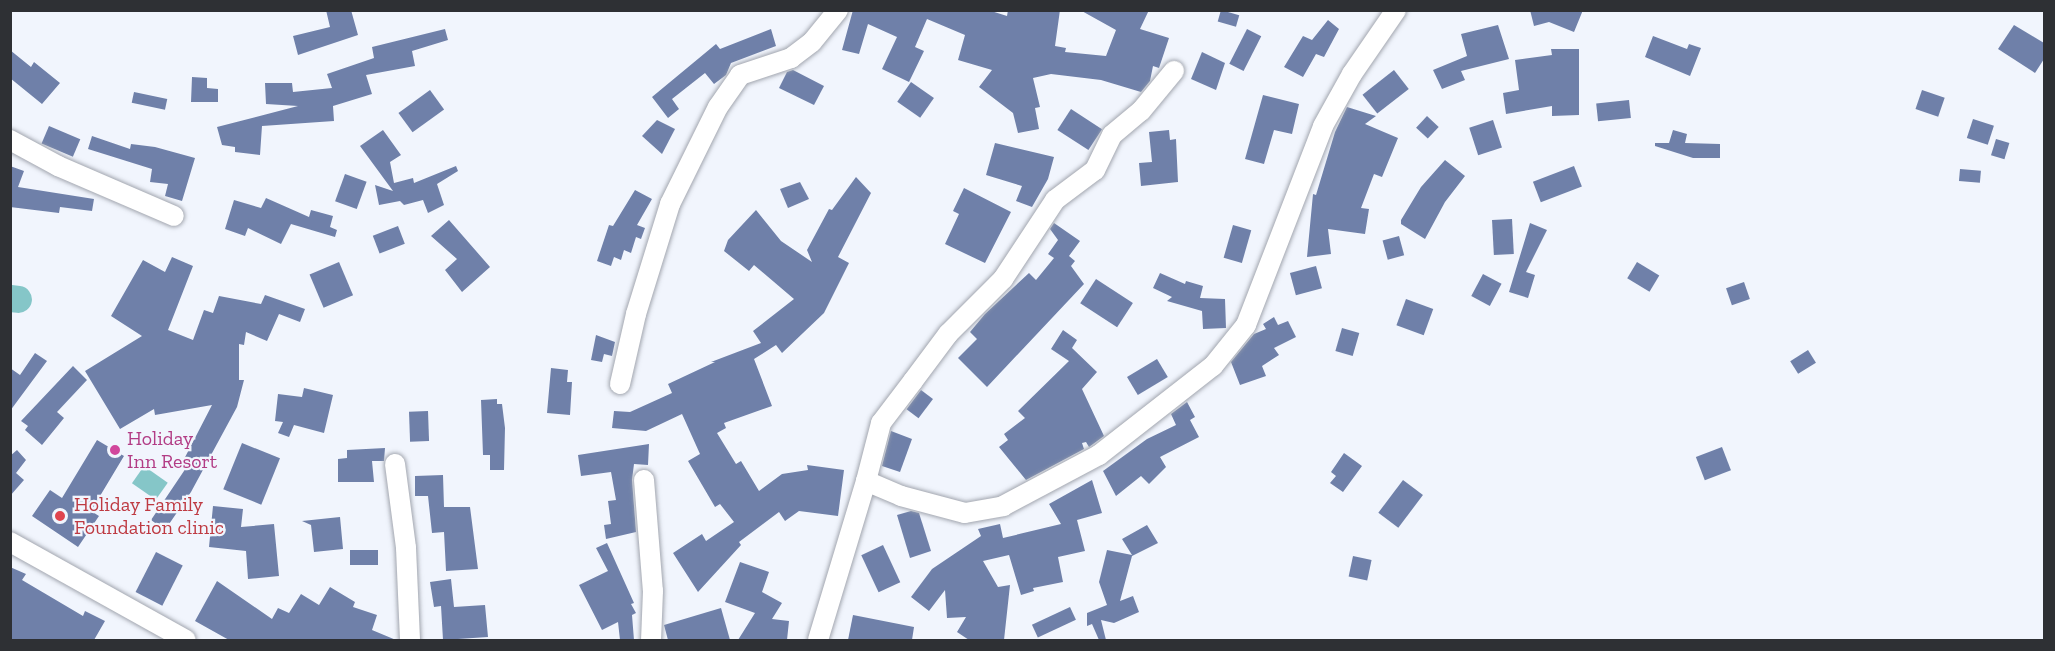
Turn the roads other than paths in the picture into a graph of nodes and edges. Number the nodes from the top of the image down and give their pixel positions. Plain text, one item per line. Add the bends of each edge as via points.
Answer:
1 (838, 10) edge
2 (1396, 10) edge
3 (1174, 71) dead end
4 (10, 140) edge
5 (174, 216) dead end
6 (620, 384) dead end
7 (395, 464) dead end
8 (644, 480) dead end
9 (866, 481) junction
10 (10, 542) edge
11 (186, 640) edge
12 (410, 640) edge
13 (651, 640) edge
14 (818, 640) edge

1 - 6 street via 812,42 791,58 740,75 718,107 670,204 636,314
2 - 9 street via 1323,126 1246,326 1213,366 1099,455 1003,506 966,513 901,496
3 - 9 street via 1141,111 1112,135 1095,170 1055,200 1002,279 948,334 881,423
4 - 5 street via 58,166
7 - 12 street via 406,548
8 - 13 street via 653,591
9 - 14 street
10 - 11 street

